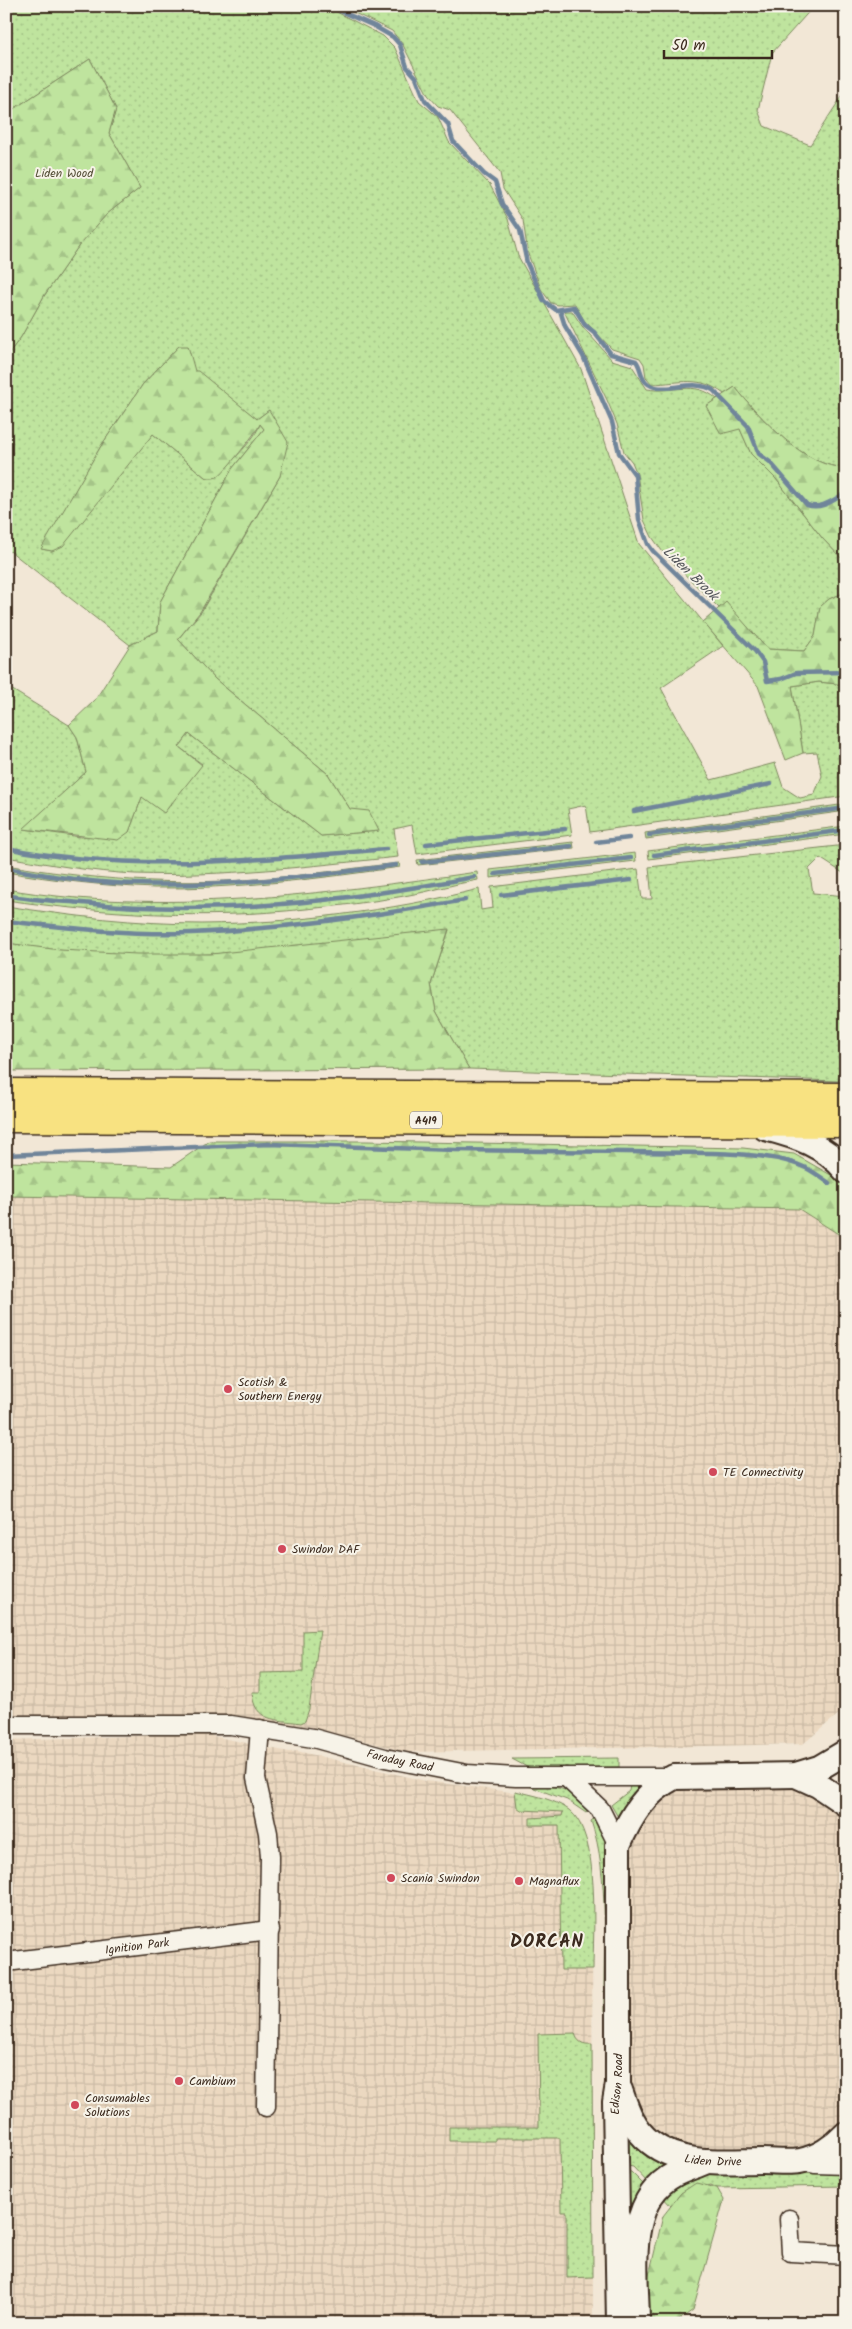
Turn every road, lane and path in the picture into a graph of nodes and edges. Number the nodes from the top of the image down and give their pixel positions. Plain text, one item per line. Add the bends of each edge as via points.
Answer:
1 (6, 1093) edge
2 (846, 1097) edge
3 (6, 1118) edge
4 (743, 1121) junction
5 (846, 1123) edge
6 (846, 1171) edge
7 (6, 1725) edge
8 (260, 1729) junction
9 (846, 1752) edge
10 (796, 1775) junction
11 (566, 1777) junction
12 (674, 1777) junction
13 (846, 1804) edge
14 (618, 1845) junction
15 (270, 1930) junction
16 (6, 1962) edge
17 (618, 2084) junction
18 (266, 2107) dead end
19 (846, 2134) edge
20 (707, 2161) junction
21 (800, 2161) junction
22 (846, 2165) edge
23 (789, 2219) dead end
24 (846, 2255) edge
25 (618, 2323) edge
26 (637, 2323) edge

1 - 2 highway, A419
3 - 4 highway, A419
4 - 5 highway, A419
4 - 6 main road via 806,1141 831,1156
7 - 8 street, Faraday Road via 207,1724
8 - 11 street, Faraday Road via 313,1738 385,1758 458,1773
8 - 15 street via 256,1778 268,1833
9 - 10 main road, Faraday Road via 826,1765
10 - 12 main road, Faraday Road
10 - 13 main road, Faraday Road
11 - 12 street, Faraday Road
11 - 14 street, Edison Road via 600,1808
12 - 14 main road, Edison Road via 660,1784 640,1804
14 - 17 main road, Edison Road
15 - 16 street, Ignition Park
15 - 18 street
17 - 20 main road, Liden Drive via 632,2122 651,2143 672,2154
17 - 25 main road, Edison Road via 615,2102
19 - 21 main road via 825,2152
20 - 21 main road, Liden Drive
20 - 26 main road via 667,2179 651,2194 642,2211 637,2236
21 - 22 street, Liden Drive
23 - 24 street via 791,2252

